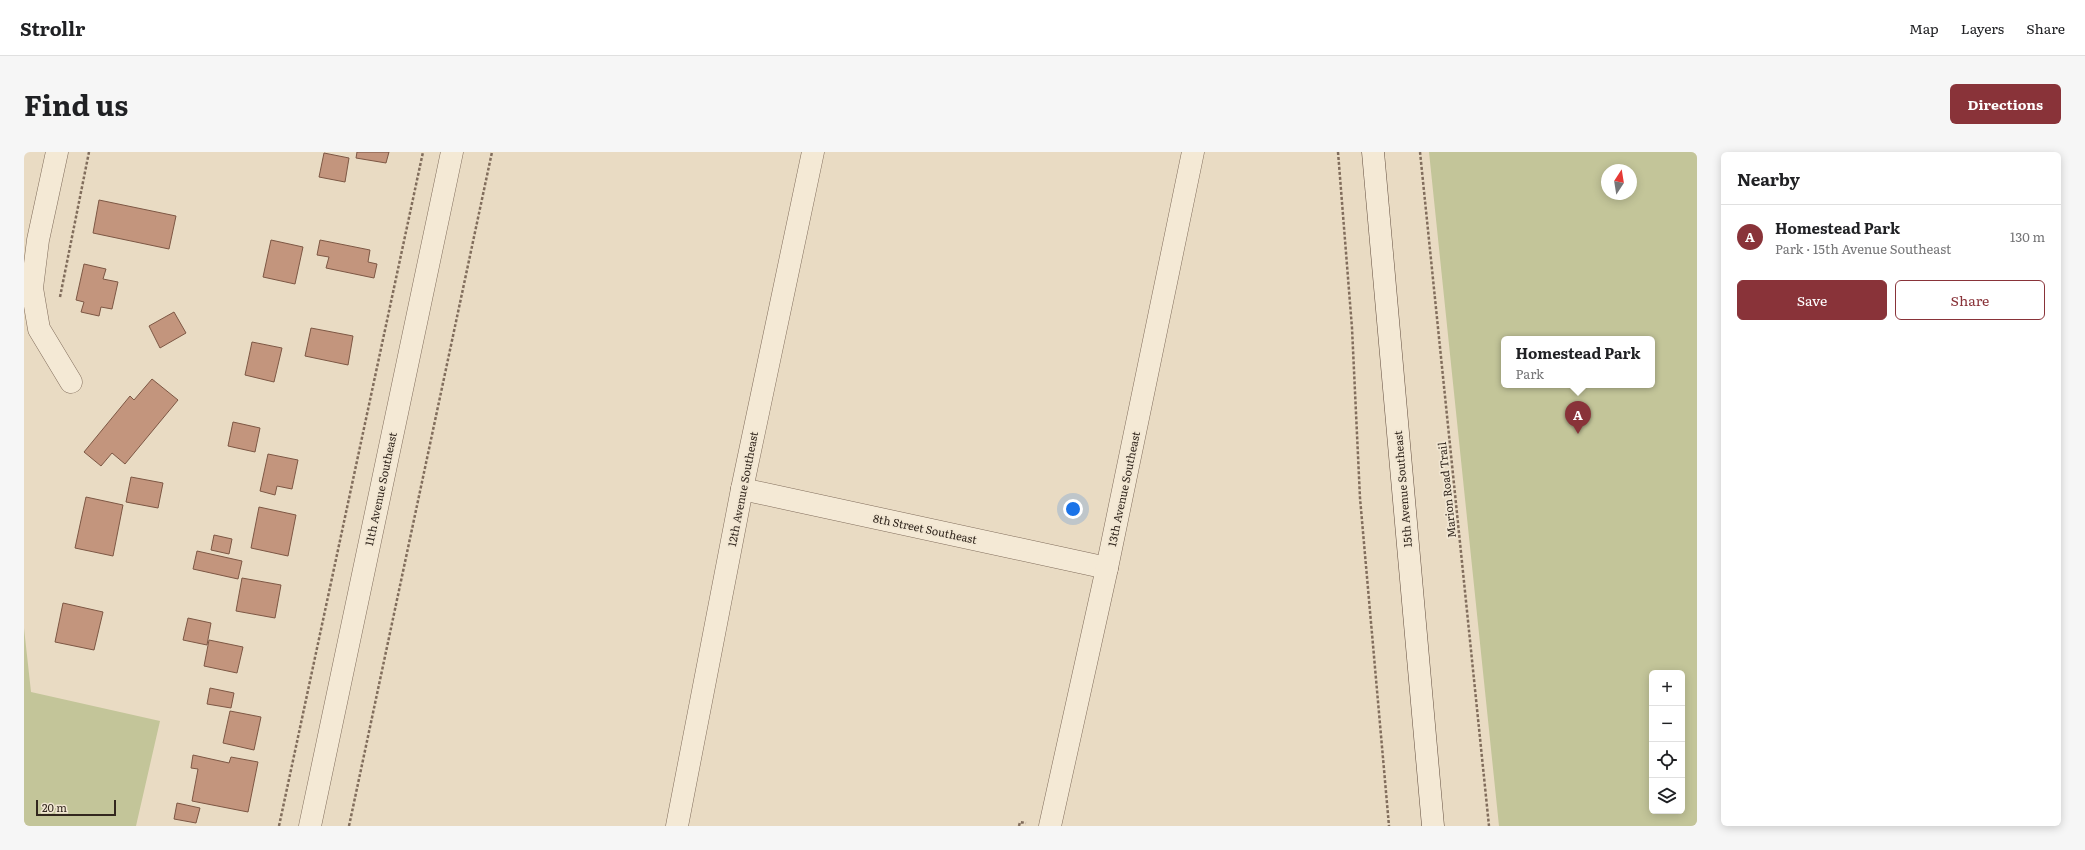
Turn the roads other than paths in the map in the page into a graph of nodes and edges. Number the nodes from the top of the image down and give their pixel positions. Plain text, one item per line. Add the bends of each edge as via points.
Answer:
1 (56, 152) edge
2 (452, 152) edge
3 (813, 152) edge
4 (1193, 152) edge
5 (1373, 152) edge
6 (72, 382) dead end
7 (742, 489) junction
8 (1107, 568) junction
9 (310, 826) edge
10 (677, 826) edge
11 (1050, 826) edge
12 (1433, 826) edge

1 - 6 street via 38,240 32,288 39,329
2 - 9 street, 11th Avenue Southeast
3 - 7 street, 12th Avenue Southeast
4 - 8 street, 13th Avenue Southeast
5 - 12 street, 15th Avenue Southeast
7 - 8 street, 8th Street Southeast
7 - 10 street, 12th Avenue Southeast
8 - 11 street, 13th Avenue Southeast

